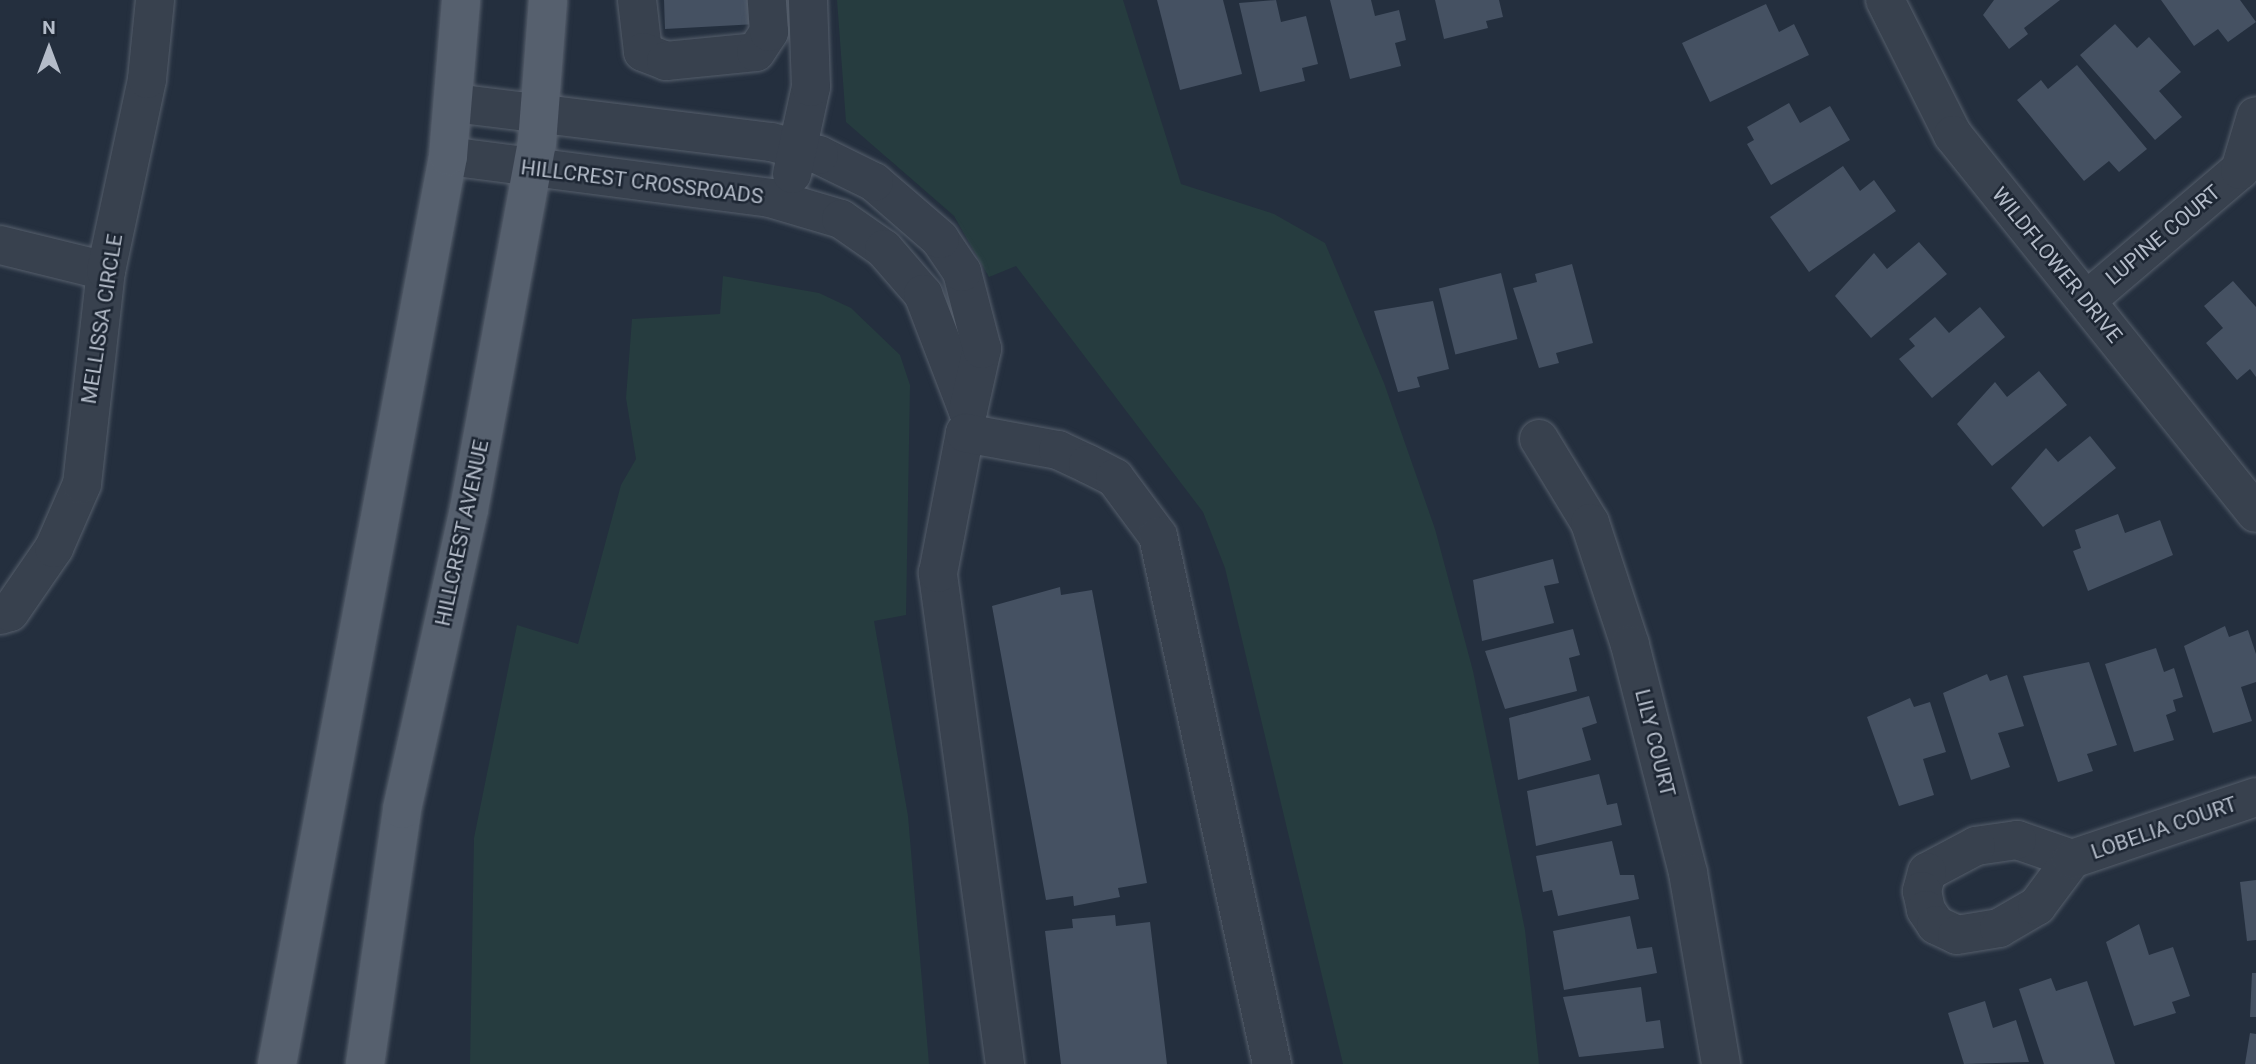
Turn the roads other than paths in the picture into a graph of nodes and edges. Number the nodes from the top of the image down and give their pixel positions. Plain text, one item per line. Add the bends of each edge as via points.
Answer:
1 (155, 0) edge
2 (461, 0) edge
3 (548, 0) edge
4 (637, 0) edge
5 (768, 0) edge
6 (808, 0) edge
7 (1885, 0) edge
8 (455, 103) junction
9 (540, 115) junction
10 (2256, 116) edge
11 (799, 150) junction
12 (448, 156) junction
13 (533, 168) junction
14 (2248, 171) edge
15 (785, 201) junction
16 (0, 245) edge
17 (106, 271) junction
18 (2087, 300) junction
19 (966, 422) junction
20 (1539, 439) dead end
21 (2256, 513) edge
22 (0, 615) edge
23 (2256, 797) edge
24 (2072, 859) dead end
25 (376, 1019) junction
26 (277, 1064) edge
27 (365, 1064) edge
28 (380, 1064) edge
29 (1005, 1064) edge
30 (1272, 1064) edge
31 (1721, 1064) edge

1 - 17 street, MELLISSA CIRCLE via 147,79
2 - 8 main road
3 - 9 main road, HILLCREST AVENUE
4 - 5 street via 643,52 666,61 756,52 769,32
6 - 11 street, HILLCREST CROSSROADS via 811,87
7 - 18 street, WILDFLOWER DRIVE via 1953,135
8 - 9 street
8 - 12 main road
9 - 11 street
9 - 13 main road, HILLCREST AVENUE
10 - 14 street, LUPINE COURT
11 - 15 street, HILLCREST CROSSROADS
11 - 19 street via 874,183 940,239 954,261 978,320 982,349
12 - 13 street, HILLCREST CROSSROADS
12 - 26 main road
13 - 15 street, HILLCREST CROSSROADS
13 - 25 main road, HILLCREST AVENUE via 469,509 402,809
14 - 18 street, LUPINE COURT
15 - 19 street via 841,219 905,270 936,320
16 - 17 street
17 - 22 street, MELLISSA CIRCLE via 82,484 54,548 10,611
18 - 21 street, WILDFLOWER DRIVE
19 - 29 street via 938,573
19 - 30 street via 1058,450 1115,478 1158,536
20 - 31 street, LILY COURT via 1590,523 1630,645 1688,873
23 - 24 street, LOBELIA COURT
25 - 27 main road, HILLCREST AVENUE
25 - 28 main road

